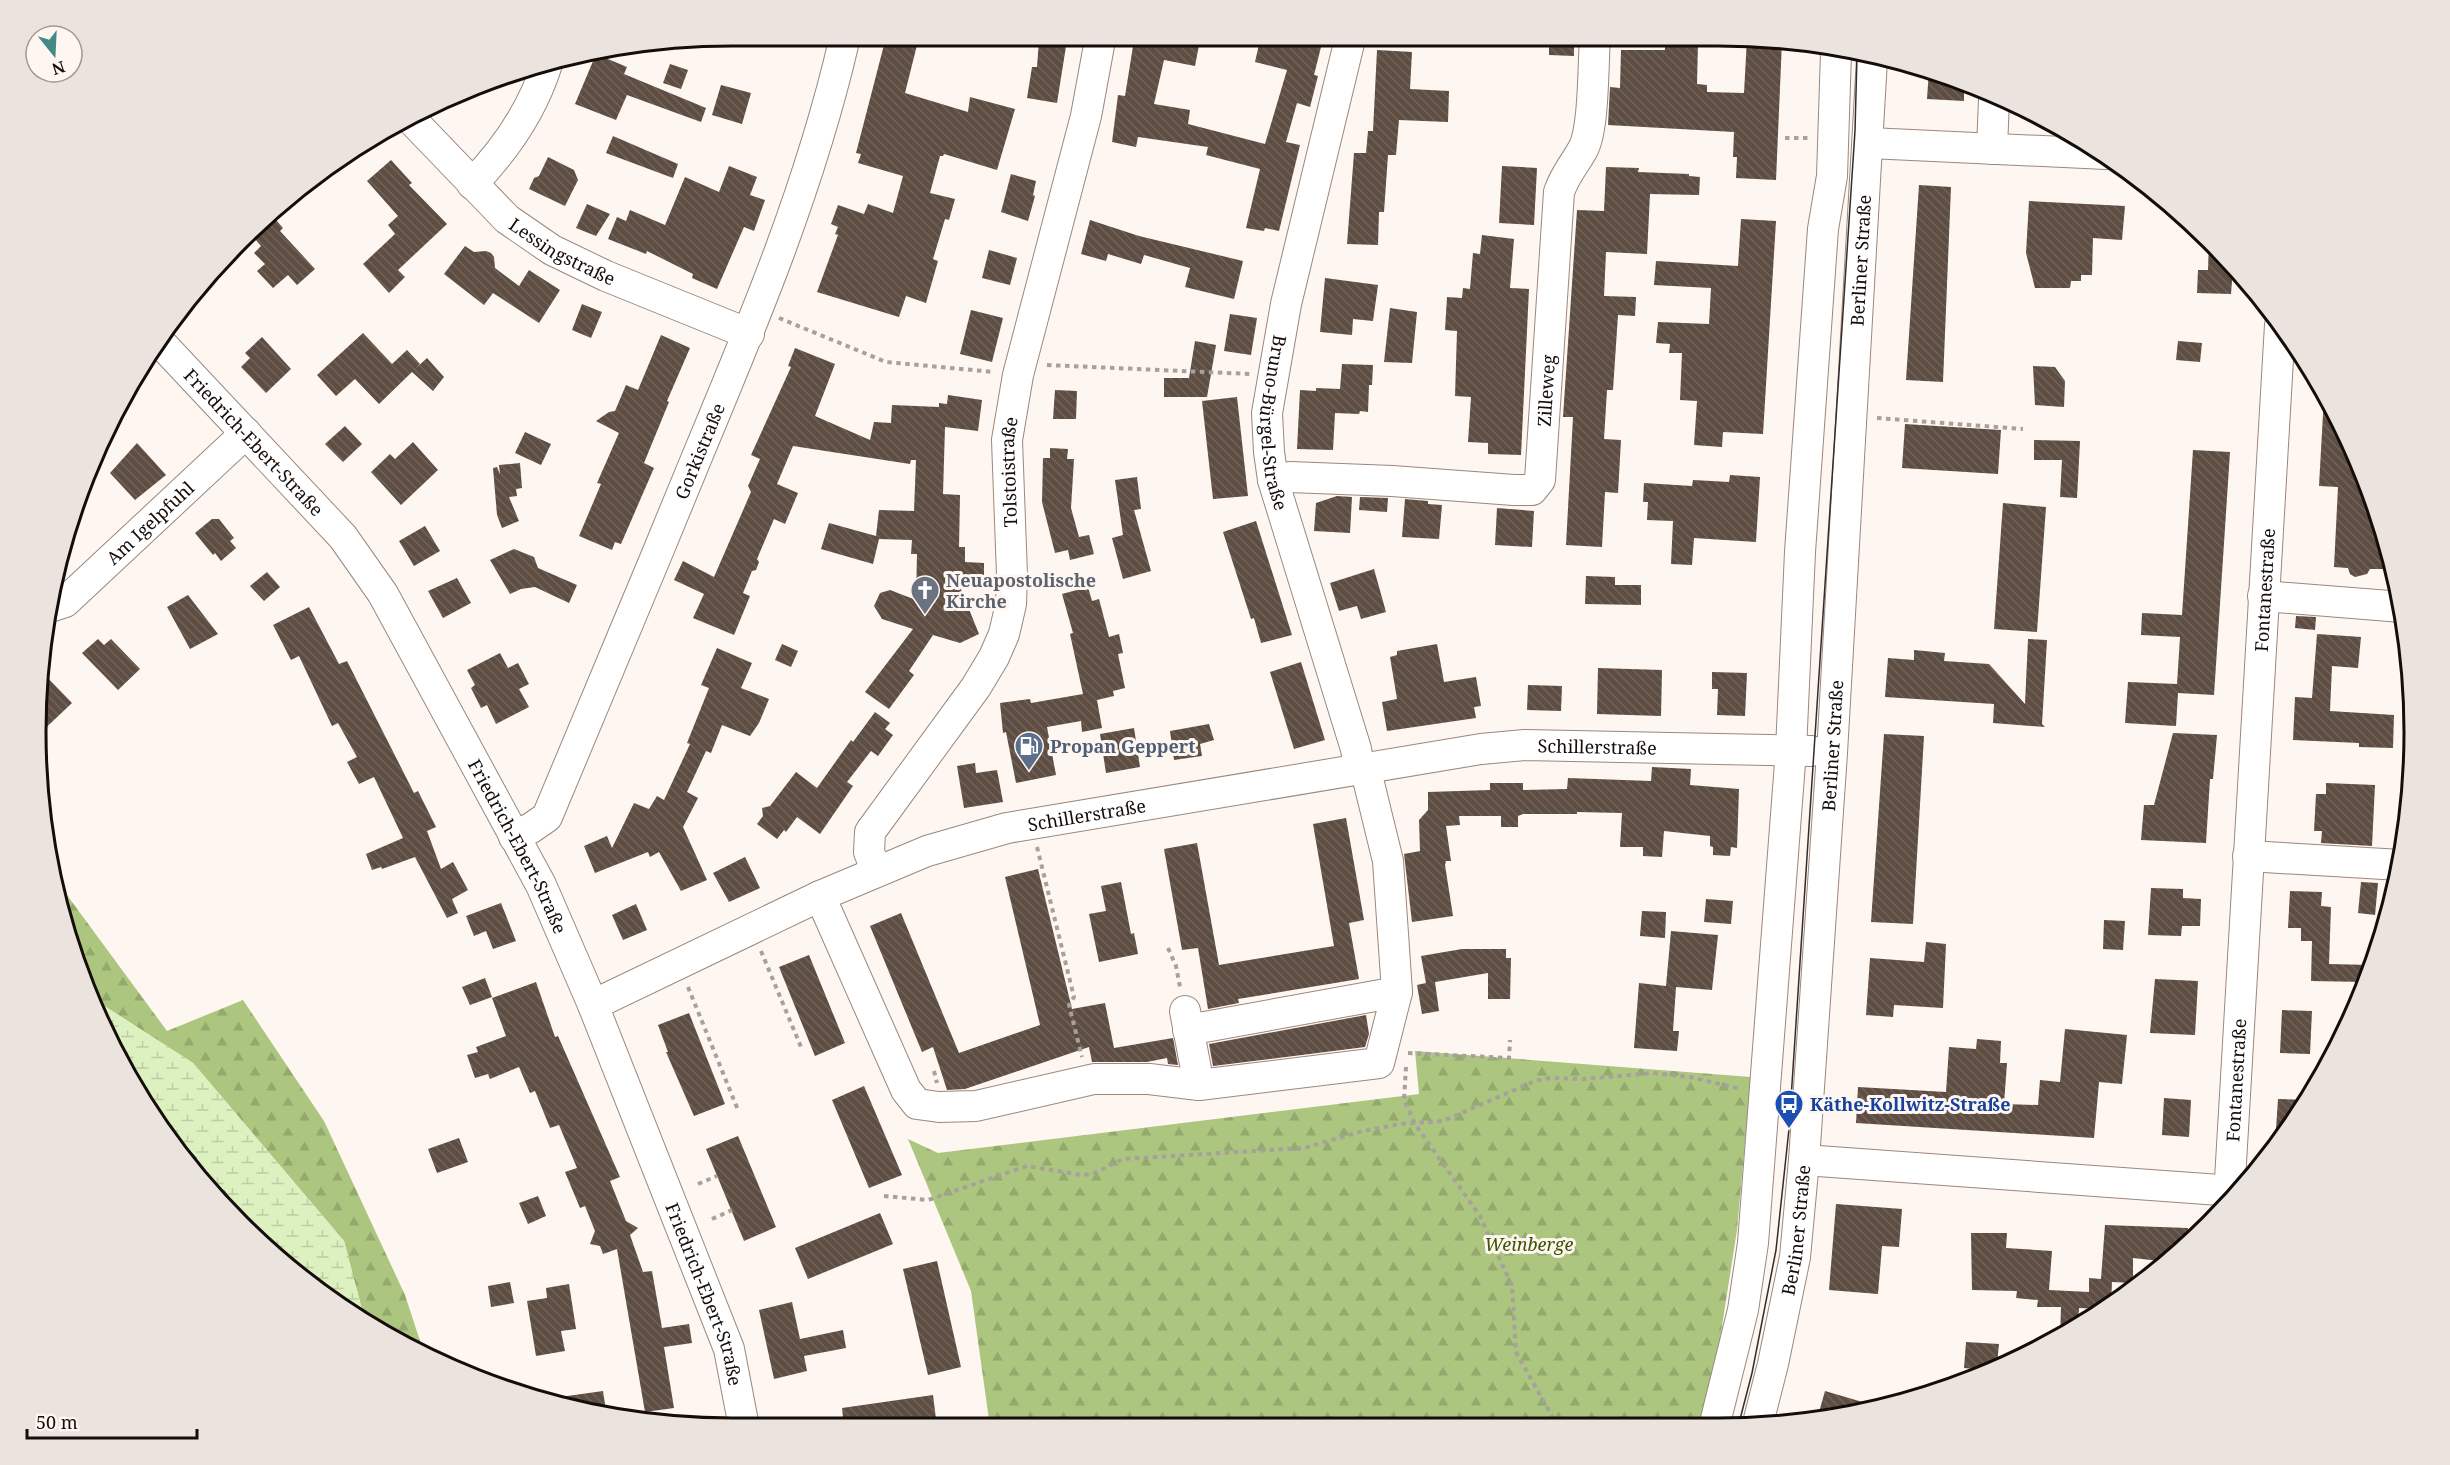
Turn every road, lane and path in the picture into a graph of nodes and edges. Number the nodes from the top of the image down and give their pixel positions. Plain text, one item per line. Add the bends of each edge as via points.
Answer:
1 (842, 46) edge
2 (1099, 46) edge
3 (1348, 46) edge
4 (1594, 46) edge
5 (1836, 57) edge
6 (1872, 65) edge
7 (544, 73) edge
8 (1994, 105) edge
9 (416, 124) edge
10 (1785, 138) dead end
11 (1812, 138) dead end
12 (1869, 143) junction
13 (1992, 150) junction
14 (2085, 153) edge
15 (472, 184) junction
16 (754, 322) junction
17 (2279, 339) edge
18 (165, 347) edge
19 (1019, 369) junction
20 (1274, 376) junction
21 (1872, 418) dead end
22 (2023, 429) dead end
23 (246, 433) junction
24 (1273, 480) junction
25 (2263, 596) junction
26 (59, 604) edge
27 (2391, 606) edge
28 (1791, 750) junction
29 (1832, 753) junction
30 (1362, 767) junction
31 (1031, 823) junction
32 (514, 837) junction
33 (2248, 856) junction
34 (2390, 865) edge
35 (876, 870) junction
36 (820, 896) junction
37 (751, 929) junction
38 (1168, 948) dead end
39 (679, 964) junction
40 (1178, 976) dead end
41 (1397, 992) junction
42 (593, 1005) junction
43 (1510, 1040) dead end
44 (799, 1048) dead end
45 (1088, 1080) junction
46 (1199, 1085) junction
47 (1765, 1094) junction
48 (738, 1110) dead end
49 (1415, 1124) junction
50 (1804, 1160) junction
51 (717, 1176) dead end
52 (698, 1184) dead end
53 (2230, 1188) edge
54 (2226, 1193) edge
55 (884, 1196) dead end
56 (732, 1210) dead end
57 (712, 1219) dead end
58 (1760, 1417) edge
59 (742, 1418) edge
60 (1552, 1418) edge
61 (1716, 1418) edge

1 - 16 street, Gorkistraße via 822,126
2 - 19 street, Tolstoistraße via 1086,116
3 - 20 street, Bruno-Bürgel-Straße via 1291,281
4 - 24 street, Zilleweg via 1589,128 1584,146 1559,192 1540,480 1532,490 1523,490 1392,481 1290,477
5 - 28 street, Berliner Straße via 1832,176 1823,229 1800,552
6 - 12 street, Berliner Straße
7 - 15 street via 512,135 495,161
8 - 13 street
9 - 15 street, Lessingstraße
10 - 11 path
12 - 13 street
12 - 29 street, Berliner Straße
13 - 14 street
15 - 16 street, Lessingstraße via 507,219 552,250 606,276
16 - 19 path via 886,362
16 - 32 street, Gorkistraße via 547,817
17 - 25 street, Fontanestraße
18 - 23 street, Friedrich-Ebert-Straße
19 - 20 path via 1216,371
19 - 35 street, Tolstoistraße via 1006,440 1012,575 1004,634 976,687 870,832 869,852
20 - 24 street, Bruno-Bürgel-Straße via 1267,413
21 - 22 path
23 - 26 street, Am Igelpfuhl
23 - 32 street, Friedrich-Ebert-Straße via 363,563
24 - 30 street, Bruno-Bürgel-Straße
25 - 27 street
25 - 33 street, Fontanestraße
28 - 29 street, Schillerstraße
28 - 30 street, Schillerstraße via 1525,745
28 - 47 street, Berliner Straße
29 - 50 street, Berliner Straße
30 - 31 street, Schillerstraße
30 - 41 street via 1388,861
31 - 35 street, Schillerstraße via 927,850
31 - 45 path via 1074,997 1069,1005
32 - 42 street, Friedrich-Ebert-Straße via 541,885
33 - 34 street
33 - 53 street, Fontanestraße
35 - 36 street, Schillerstraße
36 - 37 street, Schillerstraße
36 - 45 street via 906,1090 917,1104 976,1106
37 - 39 street, Schillerstraße
37 - 44 path via 789,1013
38 - 40 path
39 - 42 street, Schillerstraße
39 - 48 path
41 - 46 street via 1379,1064
41 - 46 street via 1186,1021
42 - 59 street, Friedrich-Ebert-Straße via 729,1348
43 - 49 path via 1509,1058 1407,1053 1404,1100
45 - 46 street via 1149,1079
47 - 49 path via 1653,1073 1550,1078 1443,1121
47 - 61 street, Berliner Straße via 1753,1243 1743,1310
49 - 55 path via 1364,1131 1304,1148 1123,1159 1093,1174 1027,1166 928,1200
49 - 60 path via 1480,1216 1512,1286 1516,1352
50 - 54 street
50 - 58 street, Berliner Straße via 1795,1257
51 - 52 path
56 - 57 path

